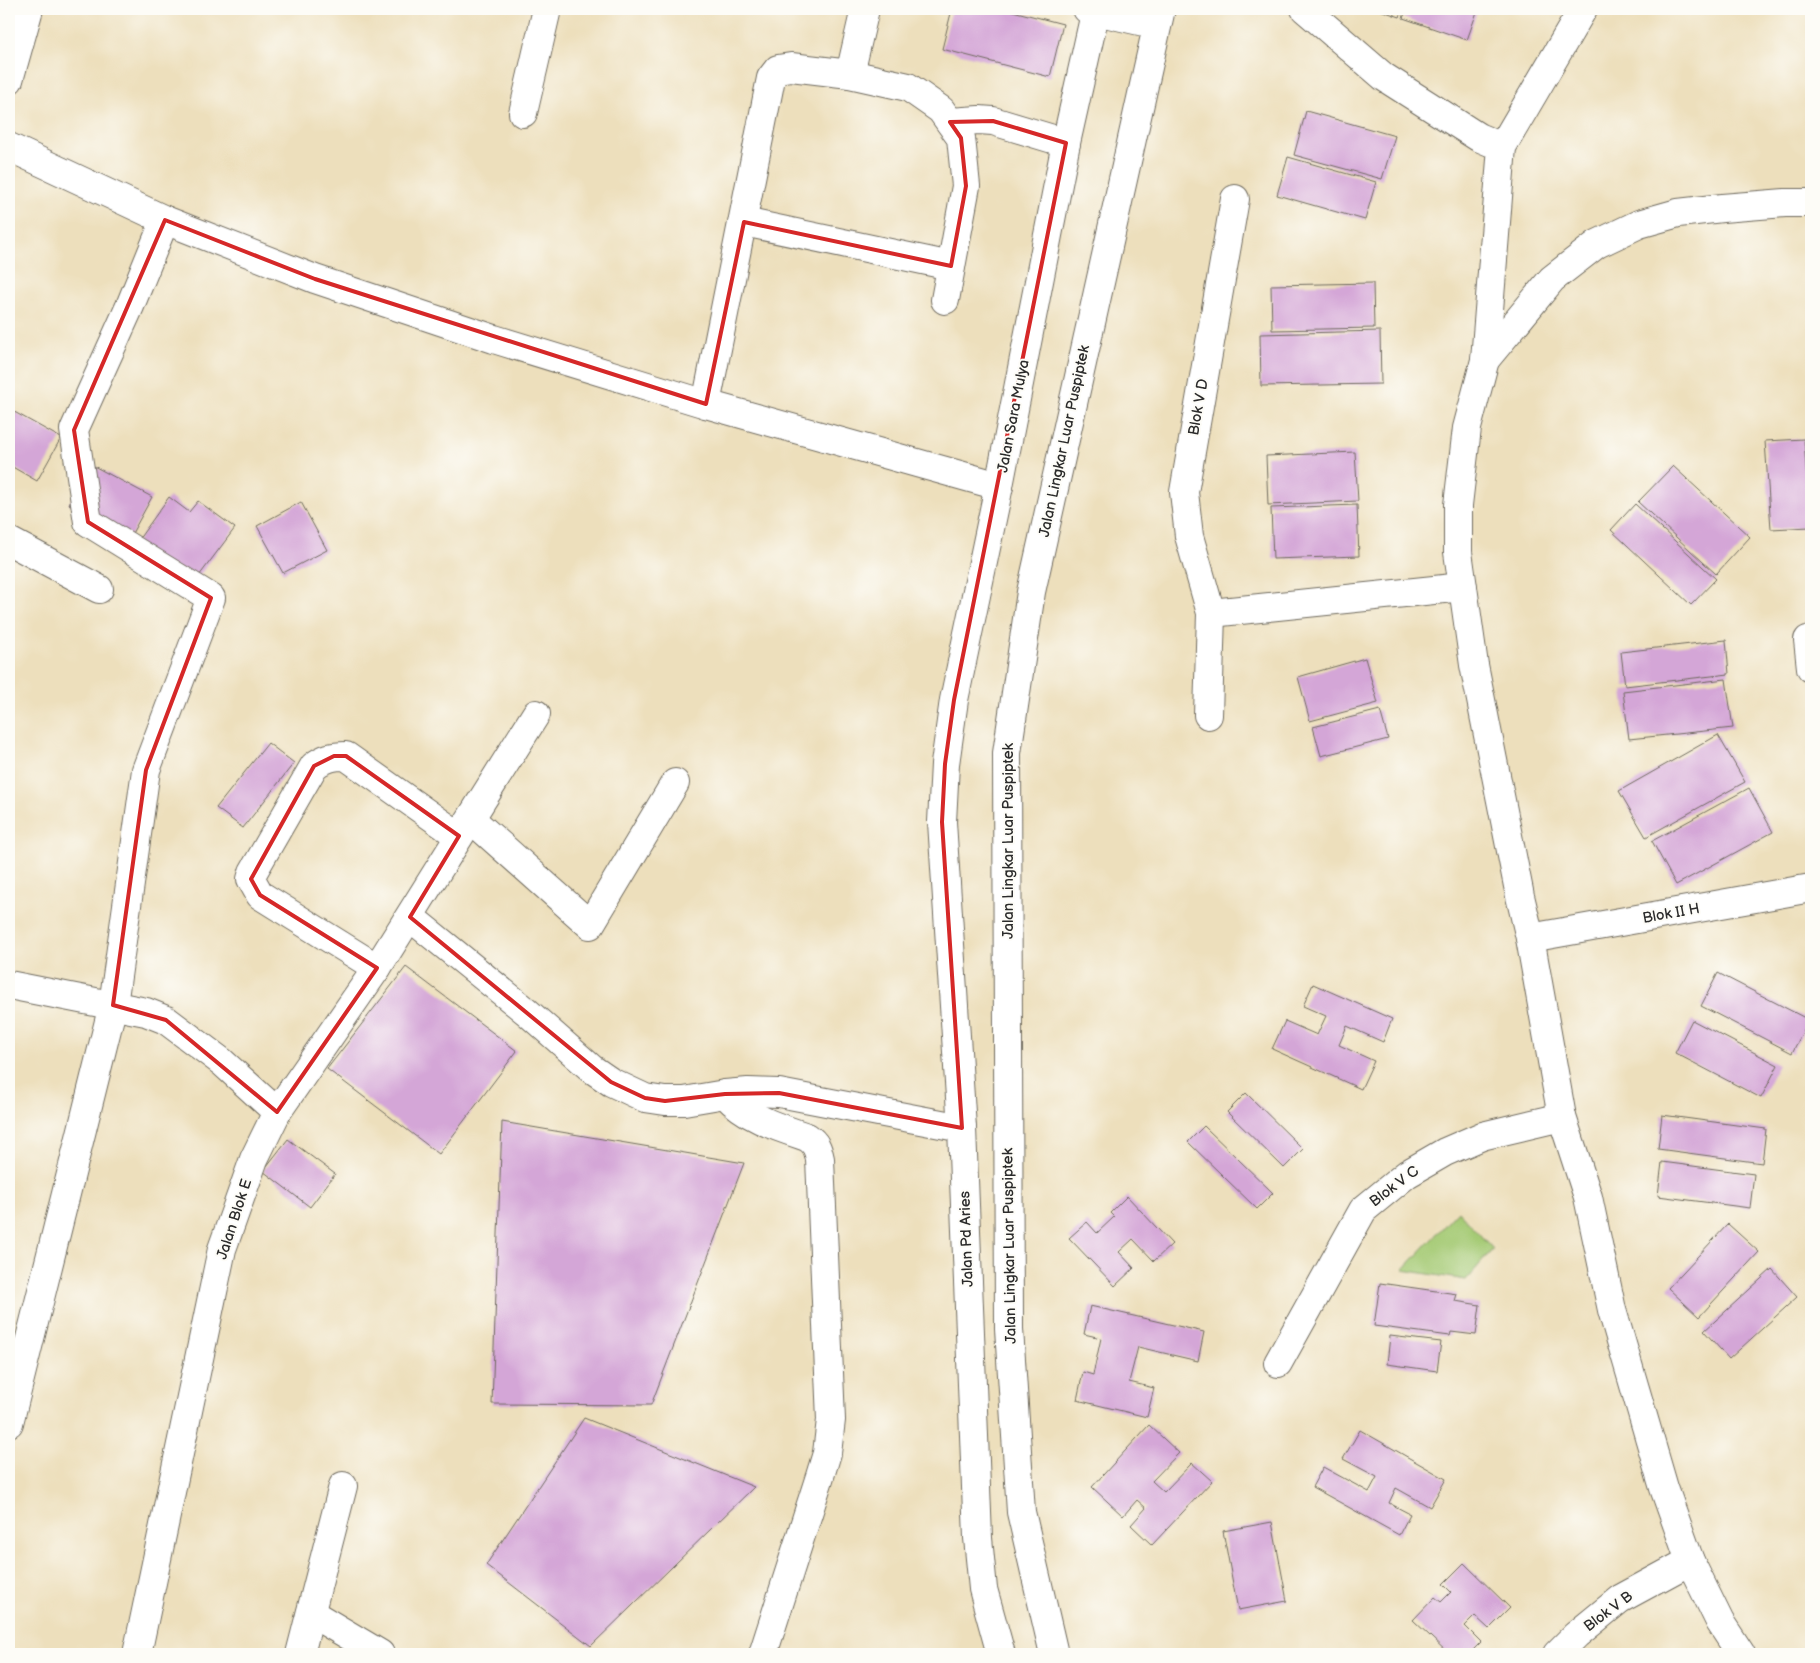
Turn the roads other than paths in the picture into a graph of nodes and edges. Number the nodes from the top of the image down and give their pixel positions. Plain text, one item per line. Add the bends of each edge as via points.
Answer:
1 (28, 9) edge
2 (547, 9) edge
3 (866, 9) edge
4 (1305, 9) edge
5 (1583, 9) edge
6 (1093, 10) edge
7 (1159, 17) edge
8 (850, 74) junction
9 (9, 80) edge
10 (522, 112) dead end
11 (950, 122) junction
12 (1066, 143) junction
13 (9, 147) edge
14 (1502, 147) junction
15 (1236, 199) dead end
16 (1811, 203) edge
17 (165, 220) junction
18 (744, 222) junction
19 (951, 266) junction
20 (945, 300) dead end
21 (1485, 360) junction
22 (706, 404) junction
23 (999, 486) junction
24 (9, 541) edge
25 (1463, 587) junction
26 (99, 589) dead end
27 (1211, 613) junction
28 (1808, 640) dead end
29 (1811, 668) edge
30 (536, 714) dead end
31 (1208, 715) dead end
32 (676, 783) dead end
33 (942, 822) joint
34 (465, 828) junction
35 (1811, 888) edge
36 (410, 917) junction
37 (1530, 938) junction
38 (378, 968) junction
39 (9, 985) edge
40 (113, 1005) junction
41 (725, 1094) junction
42 (277, 1112) junction
43 (1562, 1116) junction
44 (962, 1128) junction
45 (1278, 1363) dead end
46 (9, 1423) edge
47 (343, 1486) dead end
48 (1690, 1561) junction
49 (311, 1613) junction
50 (137, 1654) edge
51 (300, 1654) edge
52 (380, 1654) edge
53 (763, 1654) edge
54 (1001, 1654) edge
55 (1054, 1654) edge
56 (1557, 1654) edge
57 (1741, 1654) edge

1 - 9 street
2 - 10 street
3 - 8 street
4 - 14 street via 1384,77 1478,137
5 - 14 street
6 - 7 street
6 - 12 street, Jalan Sara Mulya
7 - 55 street, Jalan Lingkar Luar Puspiptek via 1031,592 1007,752 1009,1329 1021,1512
8 - 11 street via 908,87 941,110
8 - 18 street via 791,67 778,69 771,78
11 - 12 street via 993,121
11 - 19 street via 961,138 966,186
12 - 23 street, Jalan Sara Mulya
13 - 17 street
14 - 21 street
15 - 27 street, Blok V D via 1184,492 1189,536
16 - 21 street via 1678,213 1639,224 1597,244 1552,279
17 - 22 street via 315,280
17 - 40 street via 74,430 88,522 211,598 146,770
18 - 19 street
18 - 22 street
19 - 20 street
21 - 25 street via 1467,428 1458,505 1458,552
22 - 23 street
23 - 33 street, Jalan Sara Mulya via 954,700 945,764
24 - 26 street
25 - 27 street
25 - 37 street via 1474,666
27 - 31 street, Blok V D
28 - 29 street
30 - 34 street, Jalan Blok E
32 - 34 street via 590,925
33 - 44 street, Jalan Pd Aries
34 - 36 street, Jalan Blok E
34 - 38 street via 346,756 322,759 314,766 251,879 260,896
35 - 37 street, Blok II H
36 - 38 street, Jalan Blok E
36 - 41 street via 611,1082 645,1098 665,1101
37 - 43 street
38 - 42 street, Jalan Blok E
39 - 40 street
40 - 42 street via 166,1020 222,1062
40 - 46 street
41 - 44 street via 779,1093
41 - 53 street via 745,1112 814,1141 820,1159 831,1420 827,1452
42 - 50 street, Jalan Blok E via 254,1160 222,1249
43 - 45 street, Blok V C via 1482,1136 1445,1152 1407,1174 1363,1210
43 - 48 street via 1588,1198 1615,1319 1664,1488
44 - 54 street, Jalan Pd Aries via 978,1538 983,1589
47 - 49 street
48 - 56 street, Blok V B via 1620,1599
48 - 57 street via 1720,1622
49 - 51 street
49 - 52 street

